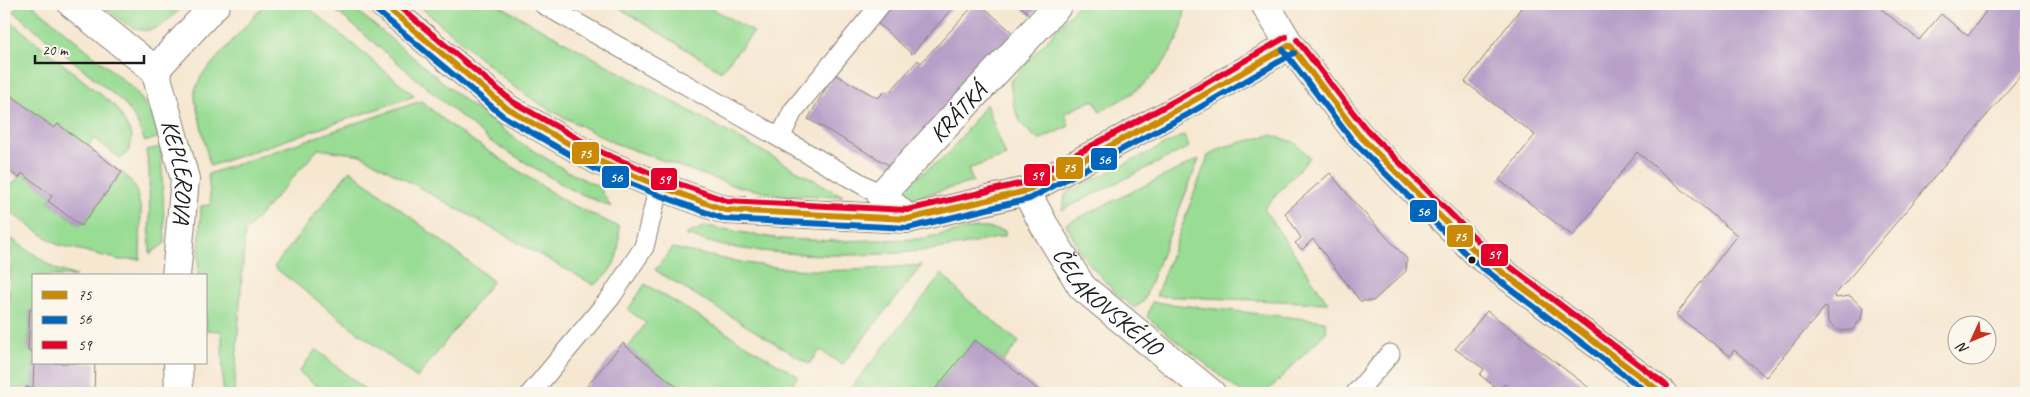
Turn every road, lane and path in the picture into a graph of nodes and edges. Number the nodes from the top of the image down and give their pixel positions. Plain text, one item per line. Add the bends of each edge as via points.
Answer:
1 (72, 4) edge
2 (216, 4) edge
3 (383, 4) edge
4 (543, 4) edge
5 (881, 4) edge
6 (1059, 4) edge
7 (1265, 4) edge
8 (1290, 45) junction
9 (155, 70) junction
10 (780, 138) junction
11 (659, 186) junction
12 (1026, 191) junction
13 (881, 195) junction
14 (908, 219) junction
15 (176, 274) edge
16 (1390, 354) dead end
17 (178, 364) edge
18 (179, 393) edge
19 (531, 393) edge
20 (1211, 393) edge
21 (1356, 393) edge
22 (1662, 393) edge

1 - 9 street
2 - 9 street
3 - 11 street via 508,109 599,161
4 - 10 lane
5 - 10 lane via 793,111
6 - 13 street, KRÁTKÁ
7 - 8 street
8 - 12 street
8 - 22 street via 1358,134 1477,252
9 - 15 street, KEPLEROVA via 185,179
10 - 13 lane
11 - 14 street via 725,210
11 - 19 lane via 644,247 611,297
12 - 14 street
12 - 20 street, ČELAKOVSKÉHO via 1082,287
13 - 14 street
16 - 21 lane
17 - 18 street

